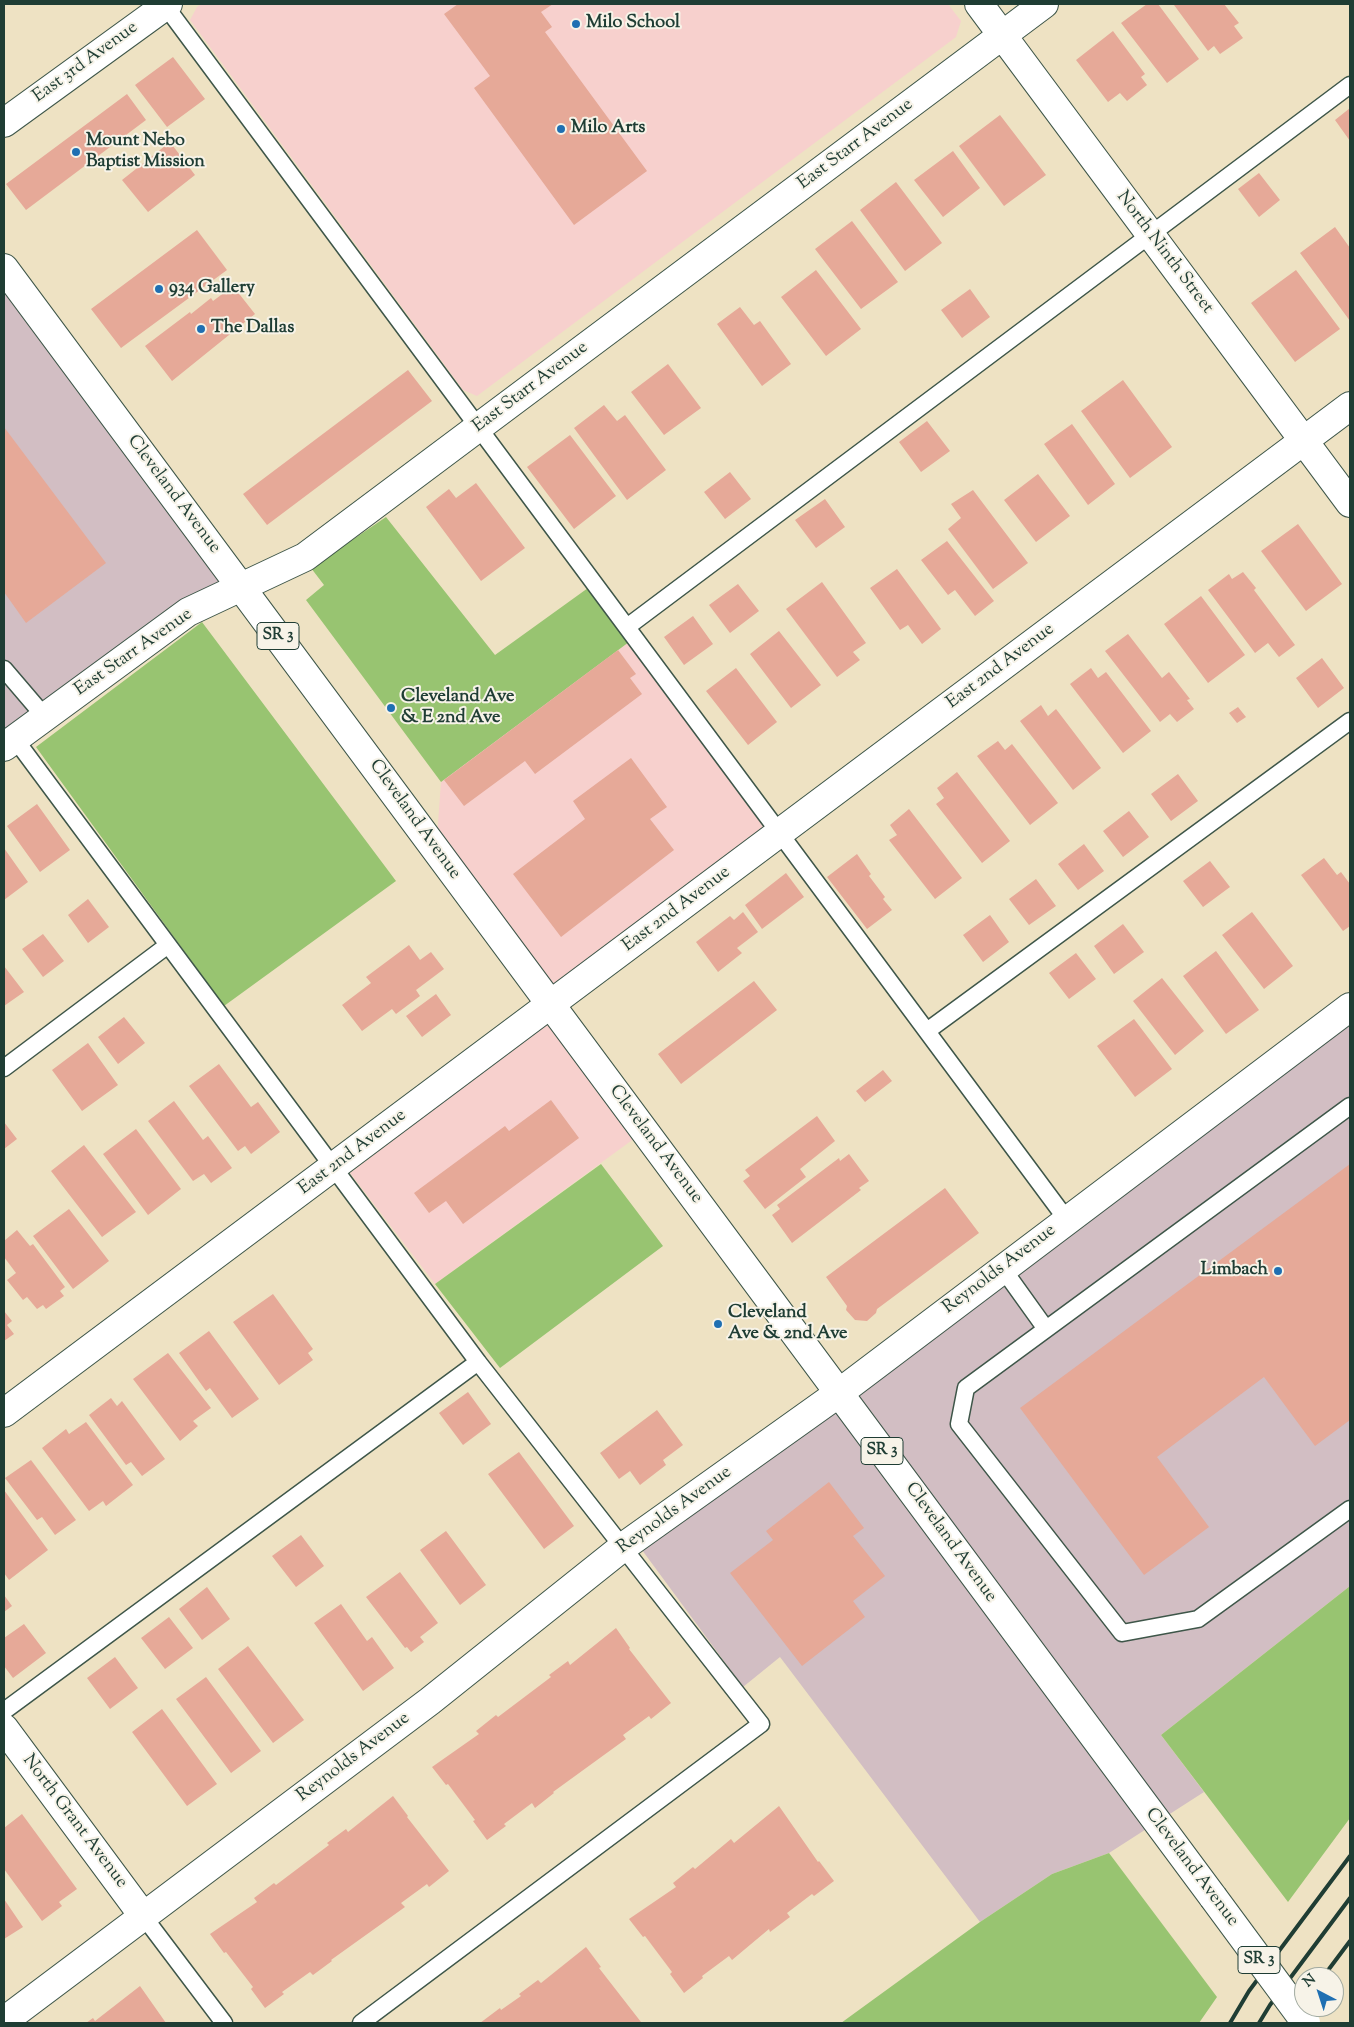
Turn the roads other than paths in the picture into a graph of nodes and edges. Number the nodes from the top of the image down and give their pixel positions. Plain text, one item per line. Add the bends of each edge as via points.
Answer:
1 (166, 4) edge
2 (978, 4) edge
3 (1044, 4) edge
4 (1002, 35) junction
5 (1350, 85) edge
6 (4, 123) edge
7 (1151, 235) junction
8 (4, 268) edge
9 (1350, 406) edge
10 (478, 427) junction
11 (1303, 440) junction
12 (1350, 503) edge
13 (242, 587) junction
14 (627, 627) junction
15 (4, 669) edge
16 (44, 717) junction
17 (1350, 721) edge
18 (10, 743) edge
19 (780, 833) junction
20 (168, 945) junction
21 (551, 1005) junction
22 (1350, 1007) edge
23 (927, 1031) junction
24 (4, 1068) edge
25 (1350, 1106) edge
26 (333, 1168) junction
27 (1067, 1220) junction
28 (1003, 1269) junction
29 (1046, 1329) junction
30 (478, 1362) junction
31 (839, 1393) junction
32 (4, 1413) edge
33 (1350, 1509) edge
34 (623, 1548) junction
35 (4, 1711) edge
36 (4, 1728) edge
37 (144, 1916) junction
38 (4, 2020) edge
39 (224, 2023) edge
40 (361, 2023) edge
41 (1306, 2023) edge

1 - 6 street, East 3rd Avenue
1 - 10 lane
2 - 4 street, North Ninth Street
3 - 4 street, East Starr Avenue
4 - 7 street, North Ninth Street
4 - 10 street, East Starr Avenue
5 - 7 lane
7 - 11 street, North Ninth Street
7 - 14 lane
8 - 13 street, Cleveland Avenue / SR 3
9 - 11 street, East 2nd Avenue
10 - 13 street, East Starr Avenue via 305,557
10 - 14 lane
11 - 12 street, North Ninth Street
11 - 19 street, East 2nd Avenue
13 - 16 street, East Starr Avenue via 188,612
13 - 21 street, Cleveland Avenue / SR 3
14 - 19 lane
15 - 16 lane
16 - 18 street, East Starr Avenue
17 - 23 lane
18 - 20 lane
19 - 21 street, East 2nd Avenue
19 - 23 lane
20 - 24 lane
20 - 26 lane
21 - 26 street, East 2nd Avenue
21 - 31 street, Cleveland Avenue / SR 3
22 - 27 street, Reynolds Avenue
23 - 27 lane
25 - 29 lane
26 - 30 lane
26 - 32 street, East 2nd Avenue
27 - 28 street, Reynolds Avenue
28 - 29 lane
28 - 31 street, Reynolds Avenue
29 - 33 lane via 966,1388 959,1424 1122,1633 1198,1619
30 - 34 lane
30 - 35 lane
31 - 34 street, Reynolds Avenue
31 - 41 street, Cleveland Avenue / SR 3, bridge
34 - 37 street, Reynolds Avenue via 430,1701
34 - 40 lane via 761,1724
36 - 37 street, North Grant Avenue
37 - 38 street, Reynolds Avenue
37 - 39 lane

